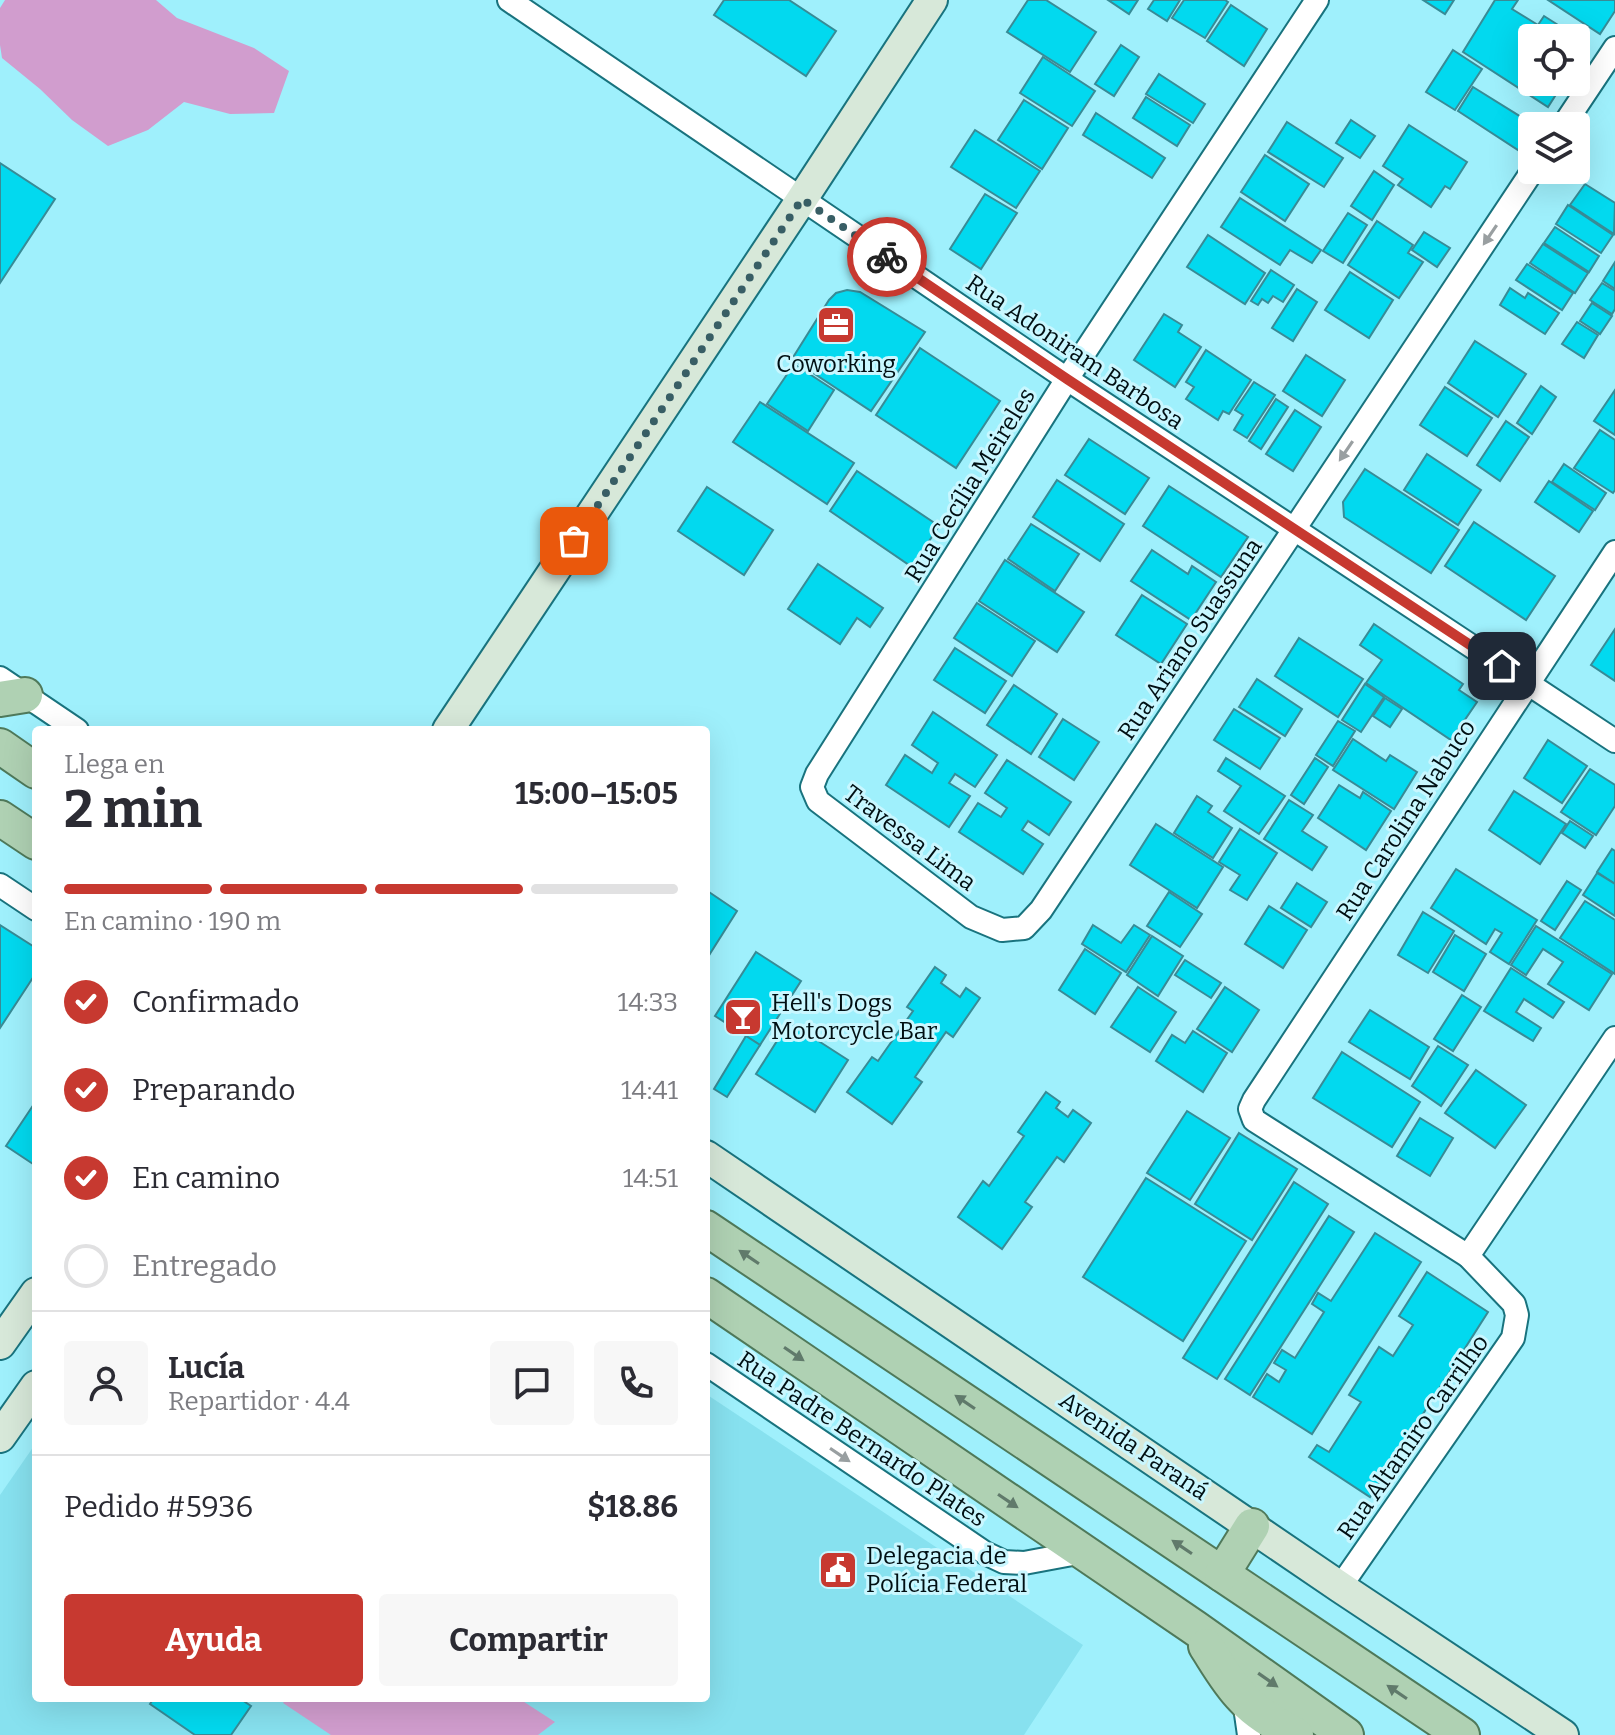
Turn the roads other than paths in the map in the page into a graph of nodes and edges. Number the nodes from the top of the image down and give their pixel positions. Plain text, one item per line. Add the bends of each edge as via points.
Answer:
1 (509, 0) edge
2 (932, 0) edge
3 (1317, 0) edge
4 (538, 8) edge
5 (1615, 48) edge
6 (1572, 112) edge
7 (1524, 184) edge
8 (802, 199) junction
9 (1067, 379) junction
10 (1295, 528) junction
11 (1615, 552) edge
12 (1528, 683) junction
13 (8, 691) edge
14 (70, 726) edge
15 (451, 726) edge
16 (1615, 741) edge
17 (0, 746) edge
18 (32, 768) edge
19 (818, 801) joint
20 (0, 818) edge
21 (32, 839) edge
22 (0, 885) edge
23 (32, 906) edge
24 (971, 917) joint
25 (1615, 1038) edge
26 (1254, 1120) joint
27 (710, 1159) edge
28 (710, 1231) edge
29 (1468, 1256) junction
30 (710, 1298) edge
31 (32, 1299) edge
32 (0, 1344) edge
33 (710, 1367) edge
34 (21, 1391) edge
35 (0, 1437) edge
36 (1252, 1526) junction
37 (1083, 1552) junction
38 (1222, 1574) junction
39 (1340, 1587) junction
40 (1195, 1628) junction
41 (1244, 1700) junction
42 (1249, 1735) edge
43 (1296, 1735) edge
44 (1346, 1735) edge
45 (1462, 1735) edge
46 (1563, 1735) edge

1 - 4 street, Rua Adoniram Barbosa
2 - 8 street
3 - 9 street, Rua Cecília Meireles
4 - 8 street, Rua Adoniram Barbosa
5 - 6 street
7 -> 10 street, Rua Ariano Suassuna
8 - 9 street, Rua Adoniram Barbosa
8 - 15 street
9 - 10 street, Rua Adoniram Barbosa
9 - 19 street, Rua Cecília Meireles via 817,774 812,787
10 - 12 street, Rua Adoniram Barbosa
10 - 24 street, Rua Ariano Suassuna via 1041,910 1024,928 1002,930
11 - 12 street, Rua Carolina Nabuco
12 - 16 street, Rua Adoniram Barbosa
12 - 26 street, Rua Carolina Nabuco via 1254,1100
13 - 14 street
17 - 18 main road
19 - 24 street, Travessa Lima
20 - 21 main road
22 - 23 street
25 - 29 street
26 - 29 street, Rua Altamiro Carrilho
27 - 36 street, Avenida Paraná
38 -> 28 main road
29 - 39 street, Rua Altamiro Carrilho via 1514,1304 1513,1338
30 -> 37 main road
31 - 32 street
33 -> 37 street, Rua Padre Bernardo Plates via 985,1553 1024,1563
34 - 35 street
36 - 38 main road
36 - 39 street, Avenida Paraná
37 - 40 main road
45 -> 38 main road
39 - 46 street, Avenida Paraná
40 - 41 main road
40 -> 44 main road
41 - 42 street
41 - 43 main road

